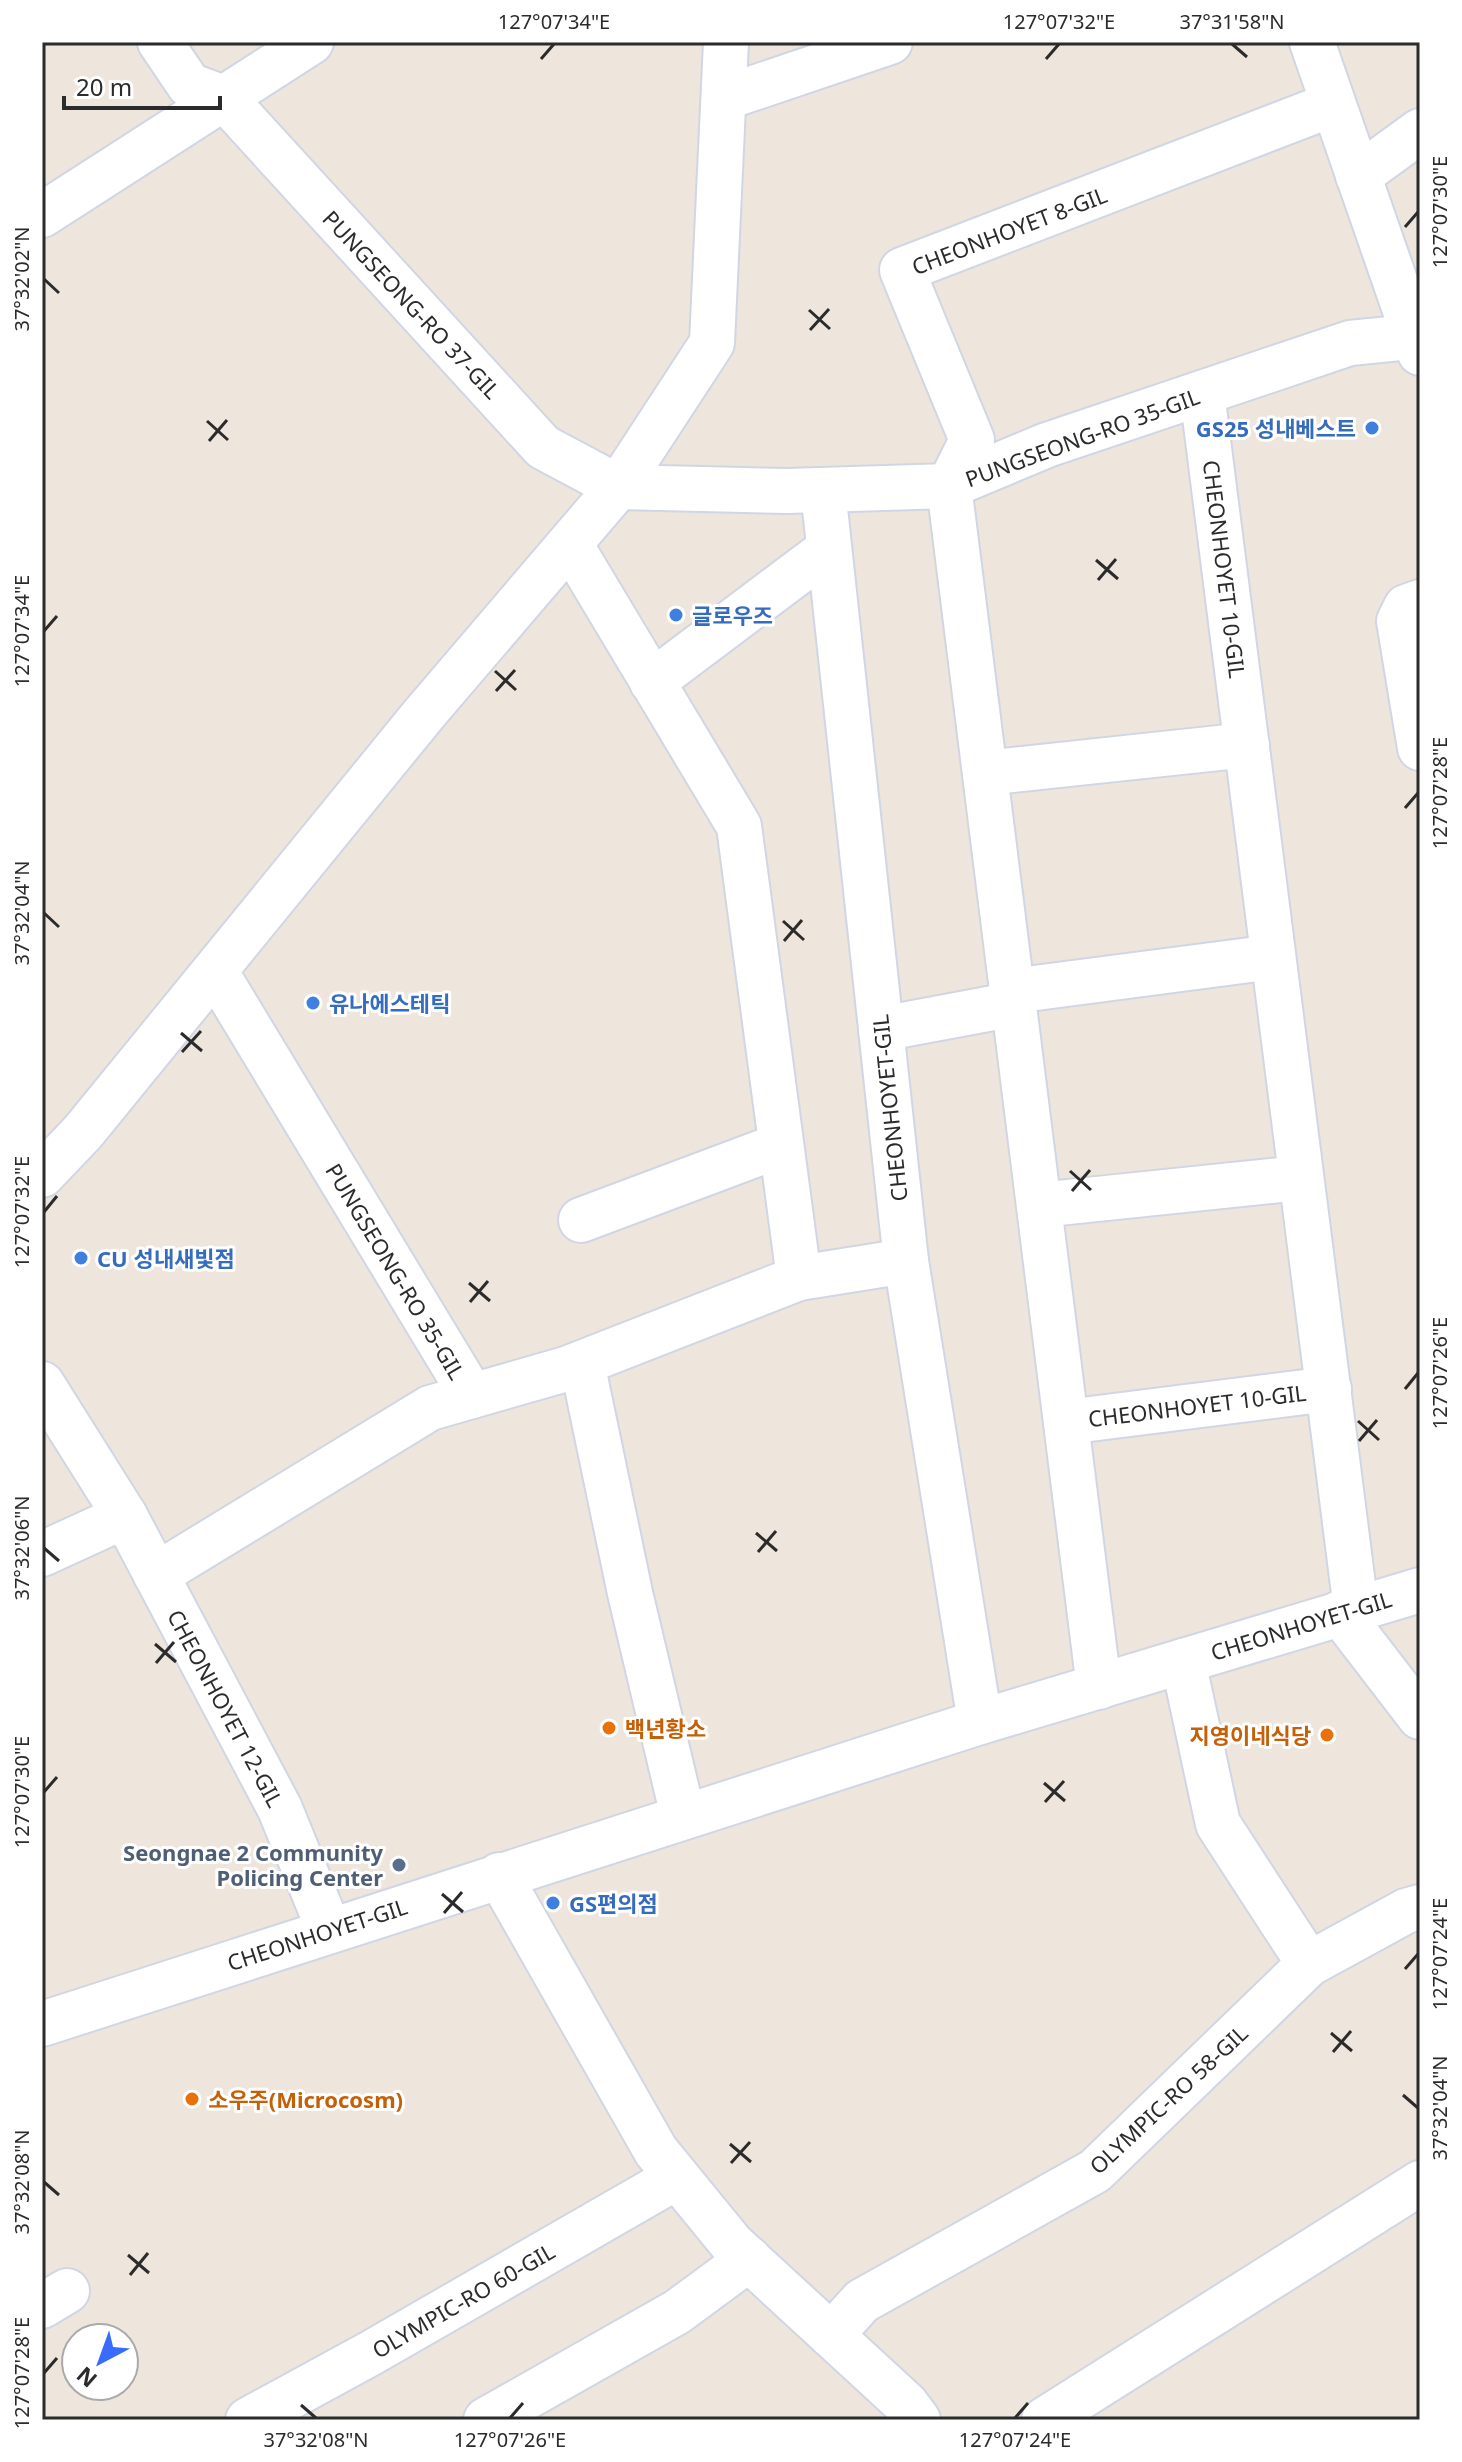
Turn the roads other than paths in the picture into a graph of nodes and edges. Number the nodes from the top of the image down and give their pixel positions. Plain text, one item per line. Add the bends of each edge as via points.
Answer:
1 (160, 42) edge
2 (726, 42) edge
3 (890, 42) edge
4 (1312, 42) edge
5 (308, 43) edge
6 (224, 98) junction
7 (724, 98) junction
8 (1333, 104) junction
9 (1420, 131) edge
10 (1358, 176) junction
11 (42, 215) edge
12 (1418, 342) edge
13 (1202, 393) junction
14 (949, 486) junction
15 (618, 487) junction
16 (823, 490) junction
17 (570, 544) junction
18 (829, 549) junction
19 (1420, 602) edge
20 (652, 682) junction
21 (1247, 745) junction
22 (1420, 748) edge
23 (985, 773) junction
24 (1273, 957) junction
25 (215, 971) junction
26 (1013, 997) junction
27 (881, 1029) junction
28 (781, 1145) junction
29 (42, 1175) edge
30 (1301, 1178) junction
31 (1039, 1205) junction
32 (581, 1220) dead end
33 (906, 1261) junction
34 (799, 1278) junction
35 (582, 1363) junction
36 (42, 1384) edge
37 (1329, 1389) junction
38 (472, 1396) junction
39 (1066, 1422) junction
40 (125, 1516) junction
41 (42, 1554) edge
42 (156, 1575) junction
43 (1420, 1590) edge
44 (1348, 1611) junction
45 (1183, 1661) junction
46 (1099, 1687) junction
47 (1420, 1717) edge
48 (980, 1722) junction
49 (683, 1816) junction
50 (499, 1875) junction
51 (1420, 1907) edge
52 (329, 1930) junction
53 (1309, 1964) junction
54 (42, 2024) edge
55 (677, 2177) junction
56 (1420, 2183) edge
57 (749, 2259) junction
58 (831, 2335) junction
59 (902, 2415) edge
60 (248, 2420) edge
61 (486, 2420) edge
62 (1044, 2420) edge

1 - 6 street, PUNGSEONG-RO 37-GIL via 189,85
2 - 7 street
3 - 7 street
4 - 8 street
5 - 6 street
6 - 11 street
6 - 15 street, PUNGSEONG-RO 37-GIL via 543,447
7 - 15 street via 712,343
8 - 10 street
8 - 14 street, CHEONHOYET 8-GIL via 902,270 972,440
9 - 10 street
10 - 12 street
12 - 13 street, PUNGSEONG-RO 35-GIL via 1350,343
13 - 14 street, PUNGSEONG-RO 35-GIL via 1047,445
13 - 21 street, CHEONHOYET 10-GIL
14 - 16 street, PUNGSEONG-RO 35-GIL
14 - 23 street
15 - 16 street, PUNGSEONG-RO 35-GIL
15 - 17 street
16 - 18 street, CHEONHOYET-GIL
17 - 20 street
17 - 25 street
18 - 20 street
18 - 27 street, CHEONHOYET-GIL
19 - 22 street via 1406,607 1399,621
20 - 28 street via 739,826
21 - 23 street
21 - 24 street, CHEONHOYET 10-GIL
23 - 26 street
24 - 26 street
24 - 30 street, CHEONHOYET 10-GIL
25 - 29 street
25 - 38 street, PUNGSEONG-RO 35-GIL
26 - 27 street
26 - 31 street
27 - 33 street, CHEONHOYET-GIL
28 - 32 street
28 - 34 street
30 - 31 street
30 - 37 street, CHEONHOYET 10-GIL
31 - 39 street
33 - 34 street, PUNGSEONG-RO 35-GIL
33 - 48 street, CHEONHOYET-GIL
34 - 35 street, PUNGSEONG-RO 35-GIL
35 - 38 street, PUNGSEONG-RO 35-GIL
35 - 49 street
36 - 40 street, CHEONHOYET 12-GIL
37 - 39 street, CHEONHOYET 10-GIL
37 - 44 street, CHEONHOYET 10-GIL
38 - 42 street via 430,1408
39 - 46 street
40 - 41 street
40 - 42 street, CHEONHOYET 12-GIL
42 - 52 street, CHEONHOYET 12-GIL via 280,1809
43 - 44 street, CHEONHOYET-GIL
44 - 45 street, CHEONHOYET-GIL
44 - 47 street
45 - 46 street, CHEONHOYET-GIL
45 - 53 street, CHEONHOYET-GIL via 1218,1824
46 - 48 street, CHEONHOYET-GIL
48 - 49 street, CHEONHOYET-GIL
49 - 50 street, CHEONHOYET-GIL
50 - 52 street, CHEONHOYET-GIL
50 - 55 street via 656,2151
51 - 53 street, OLYMPIC-RO 58-GIL
52 - 54 street, CHEONHOYET-GIL
53 - 58 street, OLYMPIC-RO 58-GIL via 1095,2171 862,2301
55 - 57 street
55 - 60 street, OLYMPIC-RO 60-GIL
56 - 62 street
57 - 58 street
57 - 61 street via 677,2312
58 - 59 street

